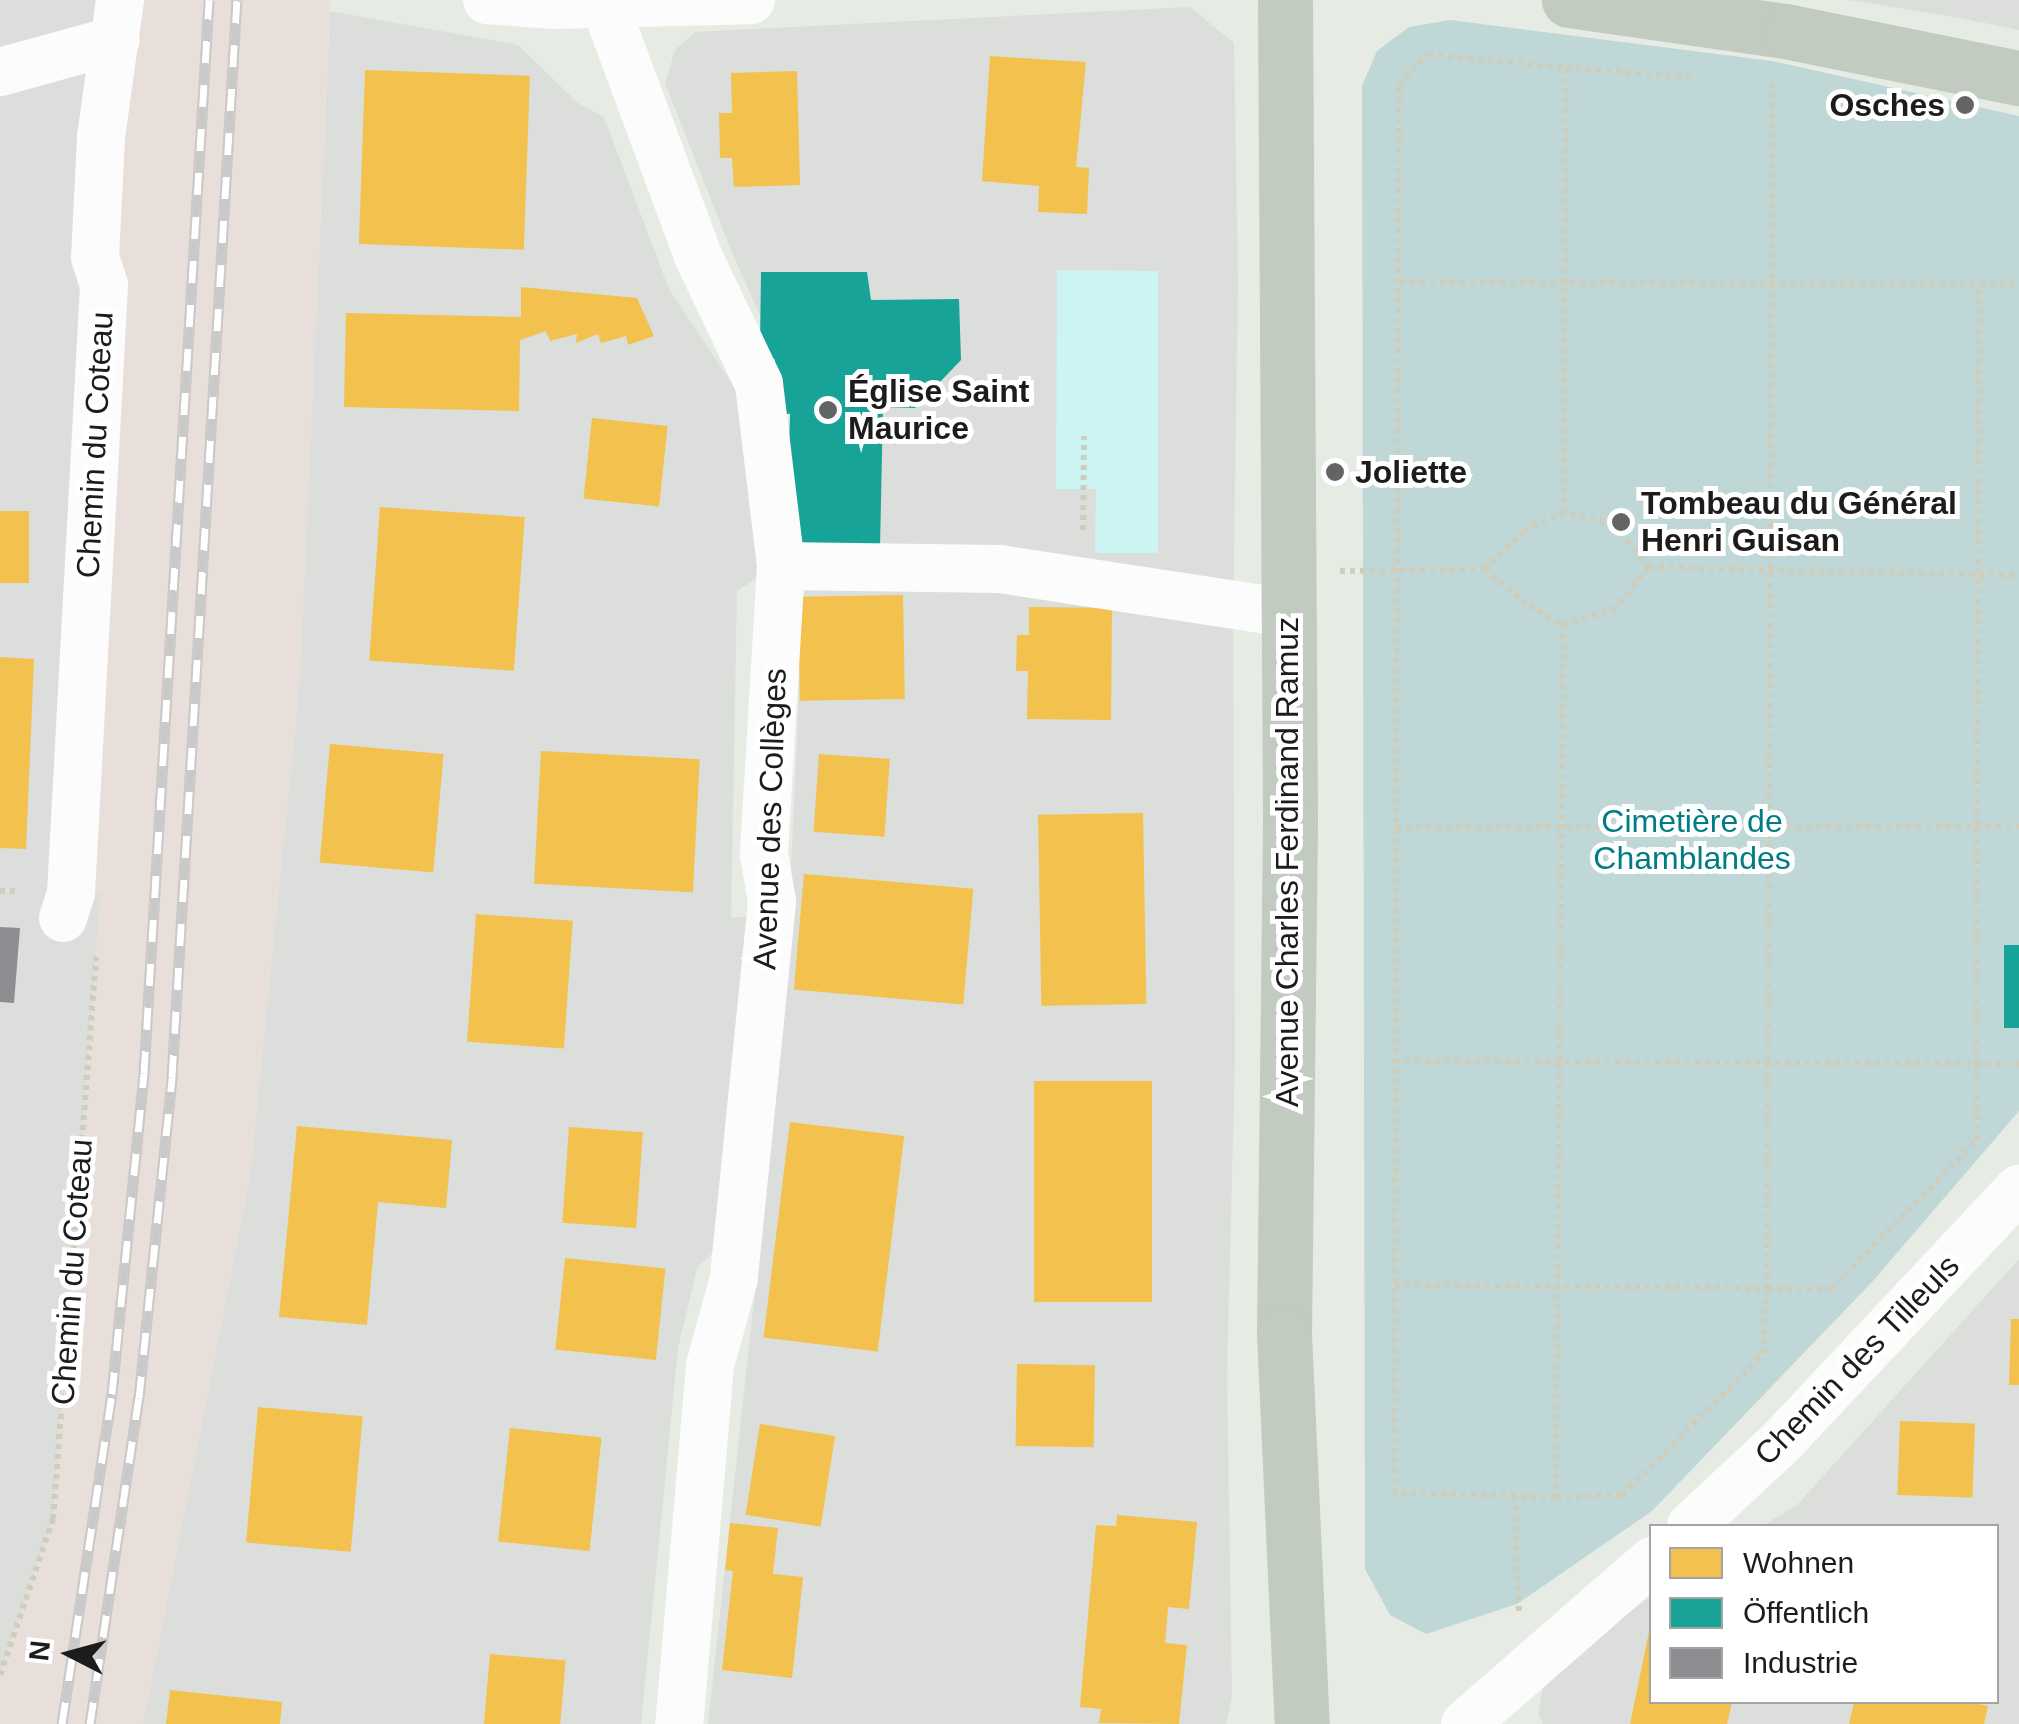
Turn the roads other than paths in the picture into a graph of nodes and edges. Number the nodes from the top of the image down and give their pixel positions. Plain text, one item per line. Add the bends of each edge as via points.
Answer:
1 (487, 0) edge
2 (751, 0) edge
3 (1284, 0) edge
4 (1569, 0) edge
5 (604, 2) edge
6 (118, 20) edge
7 (0, 72) edge
8 (2019, 78) edge
9 (780, 566) junction
10 (1286, 613) junction
11 (63, 918) dead end
12 (2019, 1189) edge
13 (1693, 1524) edge
14 (1649, 1565) edge
15 (679, 1724) edge
16 (1302, 1724) edge
17 (1464, 1724) edge

1 - 5 street
2 - 5 street
3 - 10 street, Avenue Charles Ferdinand Ramuz
4 - 8 street via 1790,32
5 - 9 street, Avenue des Collèges via 698,256 760,384
6 - 7 street
6 - 11 street, Chemin du Coteau via 101,137 95,257 104,285 71,893
9 - 10 street via 1000,569
9 - 15 street, Avenue des Collèges via 764,854 772,902 734,1278 710,1366
10 - 16 street, Avenue Charles Ferdinand Ramuz via 1284,1332
12 - 13 street, Chemin des Tilleuls via 1782,1441
14 - 17 street

